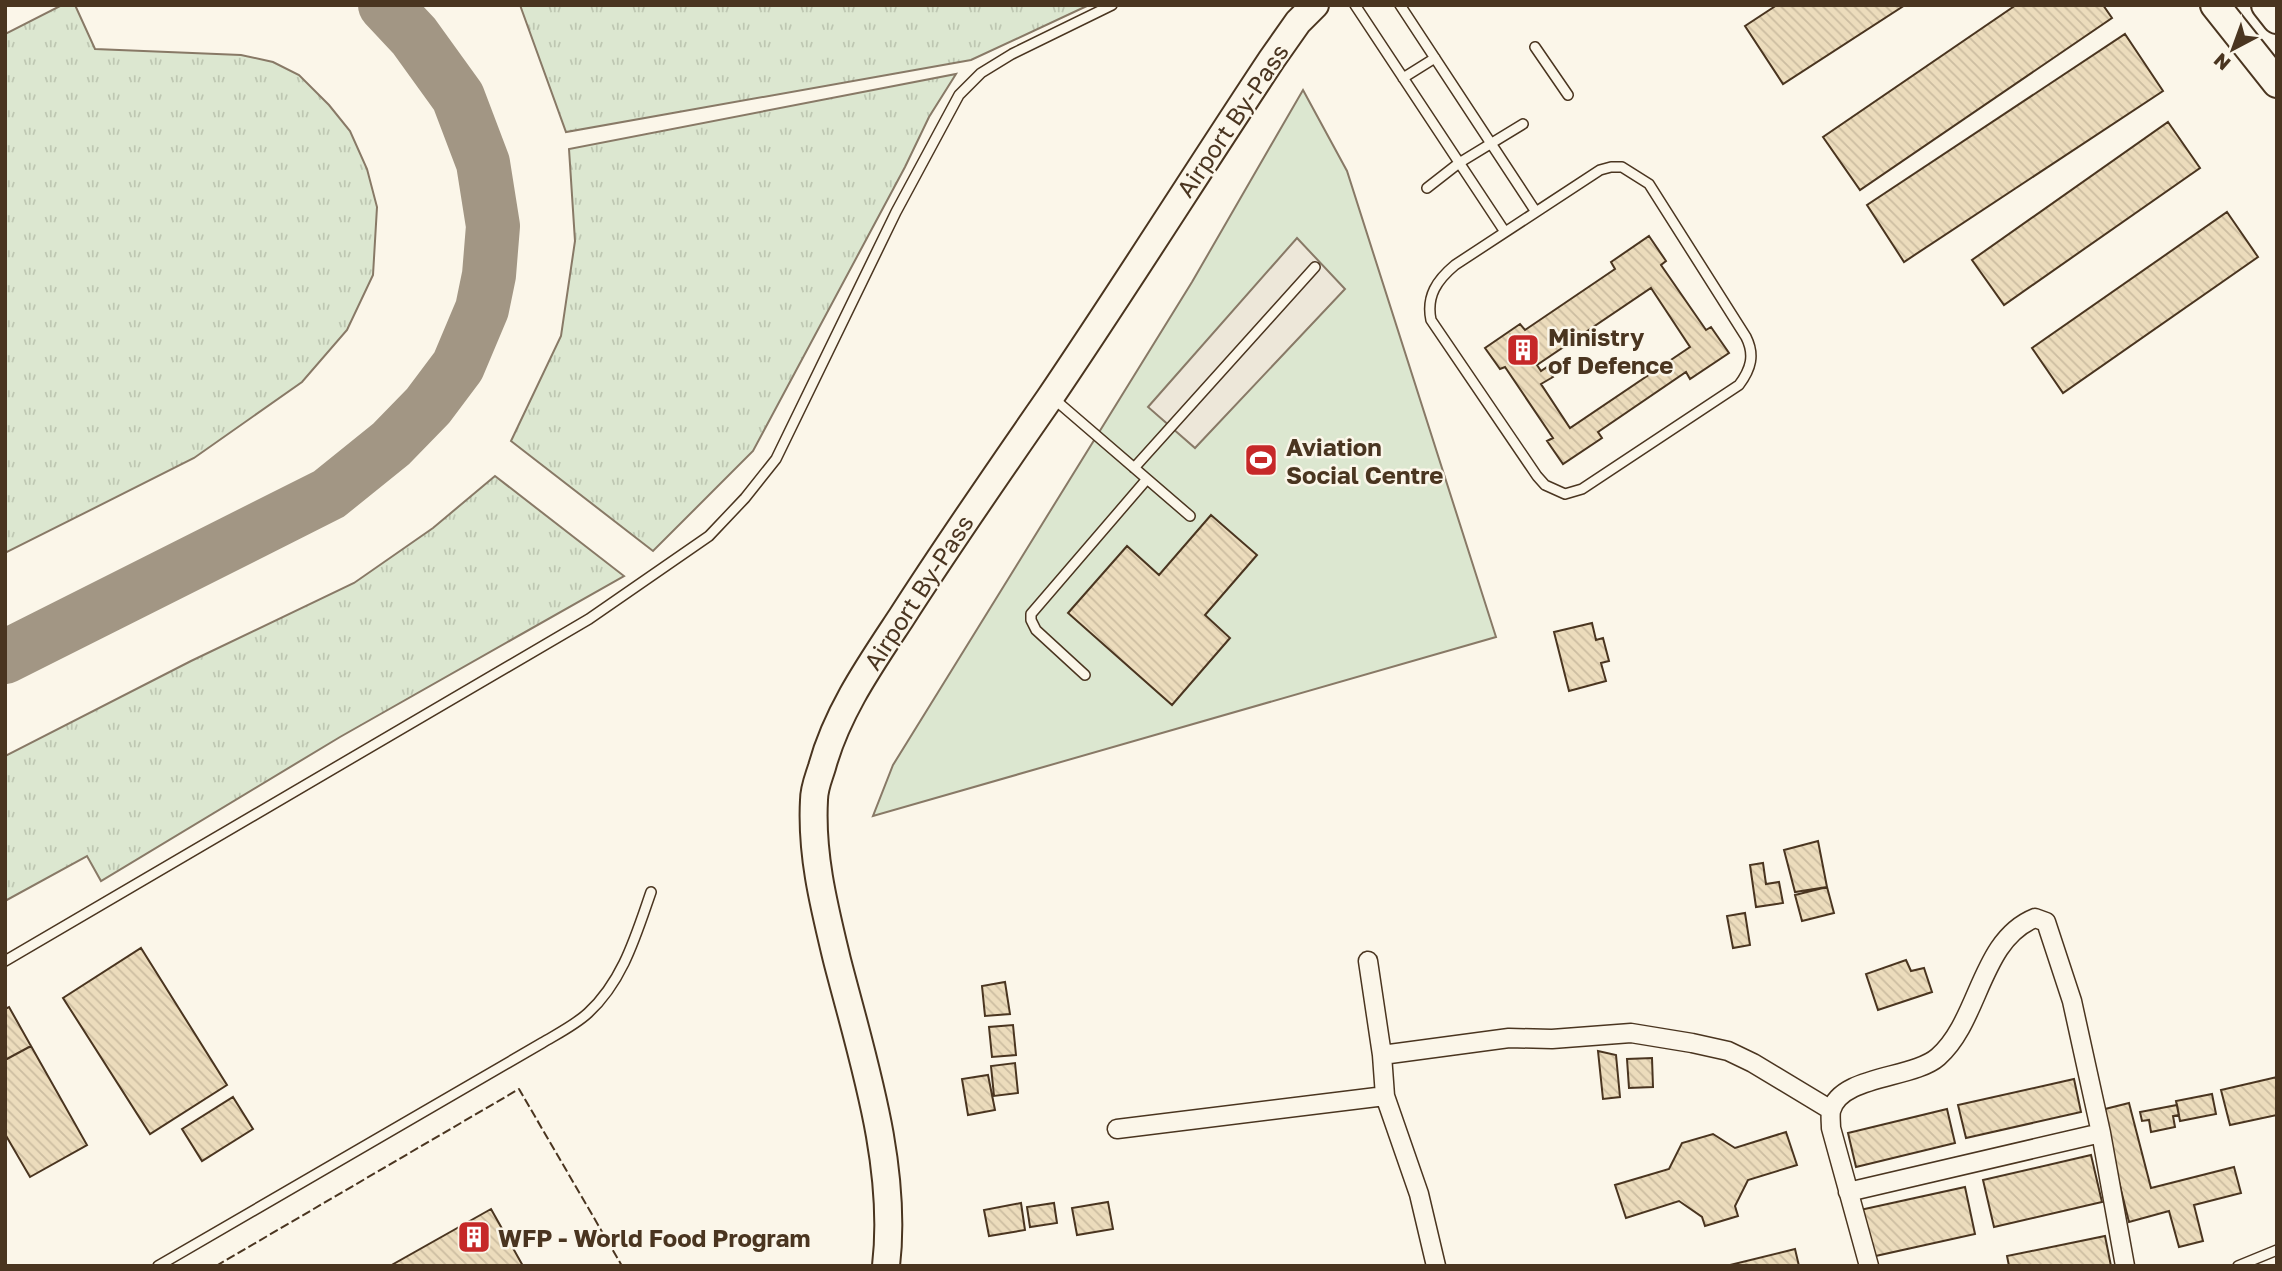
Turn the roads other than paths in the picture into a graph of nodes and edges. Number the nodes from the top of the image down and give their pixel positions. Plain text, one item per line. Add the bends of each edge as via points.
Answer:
1 (1112, 5) edge
2 (1314, 5) edge
3 (1355, 5) edge
4 (1400, 5) edge
5 (2215, 5) edge
6 (2266, 5) edge
7 (2277, 19) edge
8 (1535, 47) dead end
9 (1435, 58) junction
10 (1403, 78) junction
11 (2277, 83) edge
12 (1568, 95) dead end
13 (1523, 124) dead end
14 (1491, 143) junction
15 (1459, 163) junction
16 (1427, 188) dead end
17 (1536, 212) junction
18 (1505, 232) junction
19 (1315, 267) dead end
20 (1051, 396) junction
21 (1134, 468) junction
22 (1147, 479) junction
23 (1190, 516) dead end
24 (1085, 675) dead end
25 (651, 892) dead end
26 (5, 961) edge
27 (1368, 961) dead end
28 (1382, 1055) junction
29 (1385, 1096) junction
30 (1831, 1110) junction
31 (1118, 1129) dead end
32 (2101, 1133) junction
33 (1848, 1192) junction
34 (2277, 1250) edge
35 (158, 1266) edge
36 (886, 1266) edge
37 (1436, 1266) edge
38 (1869, 1266) edge
39 (2126, 1266) edge
40 (2238, 1266) edge

1 - 26 lane via 1012,54 981,73 959,95 896,212 776,459 709,536 589,619
2 - 20 main road, Airport By-Pass via 1272,59
3 - 10 lane
4 - 9 lane
5 - 11 main road
6 - 7 main road
8 - 12 lane
9 - 10 lane
9 - 14 lane
10 - 15 lane
13 - 14 lane
14 - 15 lane
14 - 17 lane
15 - 16 lane
15 - 18 lane
17 - 18 lane
17 - 18 lane via 1600,170 1622,167 1641,178 1752,348 1739,385 1574,493 1555,491 1537,476 1431,320 1431,293 1445,273
19 - 21 lane
20 - 21 lane
20 - 36 main road, Airport By-Pass via 862,678 841,715 814,795 813,838 821,900 869,1083 886,1179
21 - 22 lane
22 - 23 lane
22 - 24 lane via 1031,614 1036,630
25 - 35 lane via 628,957 587,1015
27 - 28 street
28 - 29 street
28 - 30 street via 1509,1038 1631,1033 1728,1051
29 - 31 street
29 - 37 street via 1419,1194
30 - 32 street via 1843,1094 1858,1086 1936,1059 1957,1035 2008,934 2035,918 2046,922 2072,1001
30 - 33 street via 1831,1128
32 - 33 street
32 - 39 street
33 - 38 street
34 - 40 lane

